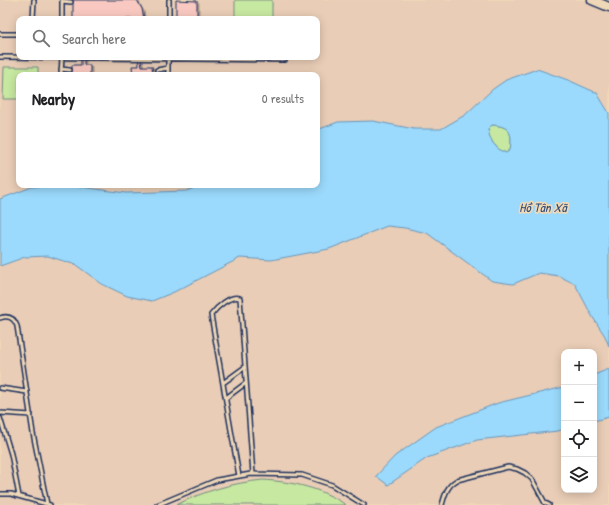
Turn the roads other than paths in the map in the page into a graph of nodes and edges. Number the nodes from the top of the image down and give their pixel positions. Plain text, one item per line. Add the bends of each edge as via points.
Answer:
1 (34, 0) edge
2 (169, 0) edge
3 (592, 0) edge
4 (62, 1) edge
5 (71, 2) dead end
6 (609, 7) edge
7 (33, 16) edge
8 (62, 16) edge
9 (169, 16) edge
10 (0, 34) edge
11 (16, 34) edge
12 (0, 57) edge
13 (16, 57) edge
14 (62, 60) edge
15 (168, 60) edge
16 (168, 68) junction
17 (62, 69) junction
18 (70, 70) dead end
19 (157, 70) dead end
20 (62, 72) edge
21 (168, 72) edge
22 (0, 318) edge
23 (245, 367) junction
24 (223, 383) junction
25 (246, 383) junction
26 (0, 388) edge
27 (27, 392) junction
28 (226, 398) junction
29 (0, 413) edge
30 (31, 415) junction
31 (0, 418) edge
32 (253, 474) junction
33 (239, 476) junction
34 (0, 494) edge
35 (19, 496) junction
36 (49, 505) edge
37 (158, 505) edge
38 (364, 505) edge
39 (442, 505) edge
40 (549, 505) edge

1 - 7 lane
2 - 9 lane
3 - 6 street
4 - 5 lane
4 - 8 lane
10 - 11 lane
12 - 13 lane
14 - 17 lane
15 - 16 lane
16 - 19 lane
16 - 21 lane
17 - 18 lane
17 - 20 lane
22 - 27 lane via 12,318 17,326
23 - 24 lane
23 - 24 lane via 240,298 231,298 211,315
23 - 25 lane
24 - 28 lane
25 - 28 lane
25 - 32 lane
26 - 27 lane
27 - 30 lane
28 - 33 lane
29 - 30 lane
30 - 36 lane
31 - 35 lane via 11,454
32 - 33 lane
32 - 38 lane via 302,475 332,485
33 - 37 lane via 217,480
34 - 35 lane
35 - 36 lane
39 - 40 lane via 450,484 508,467 524,472 532,479 545,503

